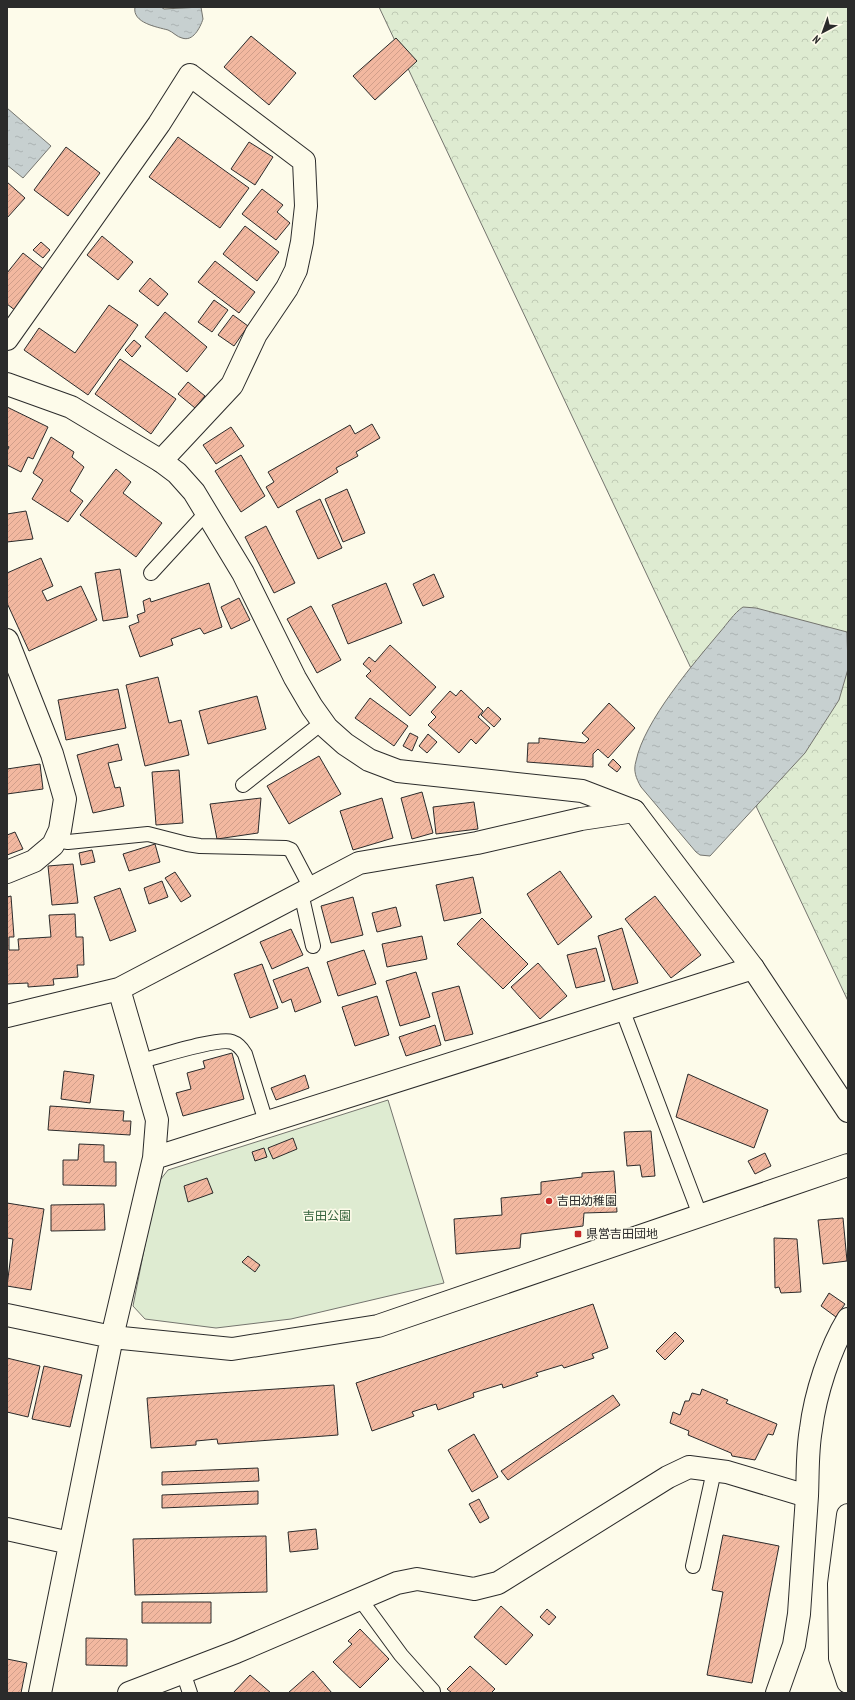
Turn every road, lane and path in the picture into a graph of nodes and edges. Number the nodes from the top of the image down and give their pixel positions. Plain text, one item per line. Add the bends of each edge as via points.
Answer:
1 (7, 338) edge
2 (7, 384) edge
3 (161, 461) junction
4 (206, 512) junction
5 (151, 573) dead end
6 (7, 640) edge
7 (323, 722) junction
8 (243, 785) dead end
9 (634, 811) junction
10 (55, 840) junction
11 (7, 872) edge
12 (306, 890) junction
13 (313, 946) dead end
14 (753, 968) junction
15 (119, 989) junction
16 (622, 1009) junction
17 (7, 1016) edge
18 (141, 1061) junction
19 (848, 1111) edge
20 (266, 1122) junction
21 (154, 1158) junction
22 (848, 1165) edge
23 (700, 1215) junction
24 (7, 1315) edge
25 (848, 1319) edge
26 (112, 1337) junction
27 (714, 1471) junction
28 (807, 1496) junction
29 (848, 1515) edge
30 (7, 1529) edge
31 (70, 1543) junction
32 (693, 1566) dead end
33 (360, 1599) junction
34 (183, 1672) junction
35 (848, 1682) edge
36 (433, 1691) dead end
37 (40, 1693) edge
38 (129, 1693) edge
39 (190, 1693) edge
40 (777, 1693) edge

1 - 3 street via 159,124 190,76 304,161 306,206 296,270 256,334 232,385
2 - 3 street via 71,407
3 - 4 street via 177,473 194,492
4 - 5 lane
4 - 7 street via 243,573 299,684
6 - 10 street via 52,754 65,799 60,830
7 - 8 lane
7 - 9 street via 344,744 369,760 398,771 582,791
9 - 12 street via 581,819 477,843 359,863
9 - 14 street
10 - 11 street via 53,845 34,861
10 - 12 lane via 68,842 148,834 200,846 286,848 291,850
12 - 13 lane
12 - 15 street
14 - 16 street
14 - 19 street
15 - 17 street
15 - 18 street
16 - 20 street
16 - 23 lane
18 - 20 lane via 215,1042 232,1042 245,1054
18 - 21 street via 157,1120
20 - 21 street
21 - 26 street
22 - 23 street
23 - 26 street via 378,1326 232,1349
24 - 26 street
25 - 28 street via 839,1334 823,1378 810,1428
26 - 31 street
27 - 28 street via 734,1474
27 - 32 lane
27 - 33 street via 689,1467 668,1476 498,1583 474,1588 417,1579 397,1583
28 - 40 street via 799,1614 794,1645
29 - 35 street via 839,1584 840,1658
30 - 31 street
31 - 37 street
33 - 34 street
33 - 36 lane via 401,1656
34 - 38 street
34 - 39 lane

